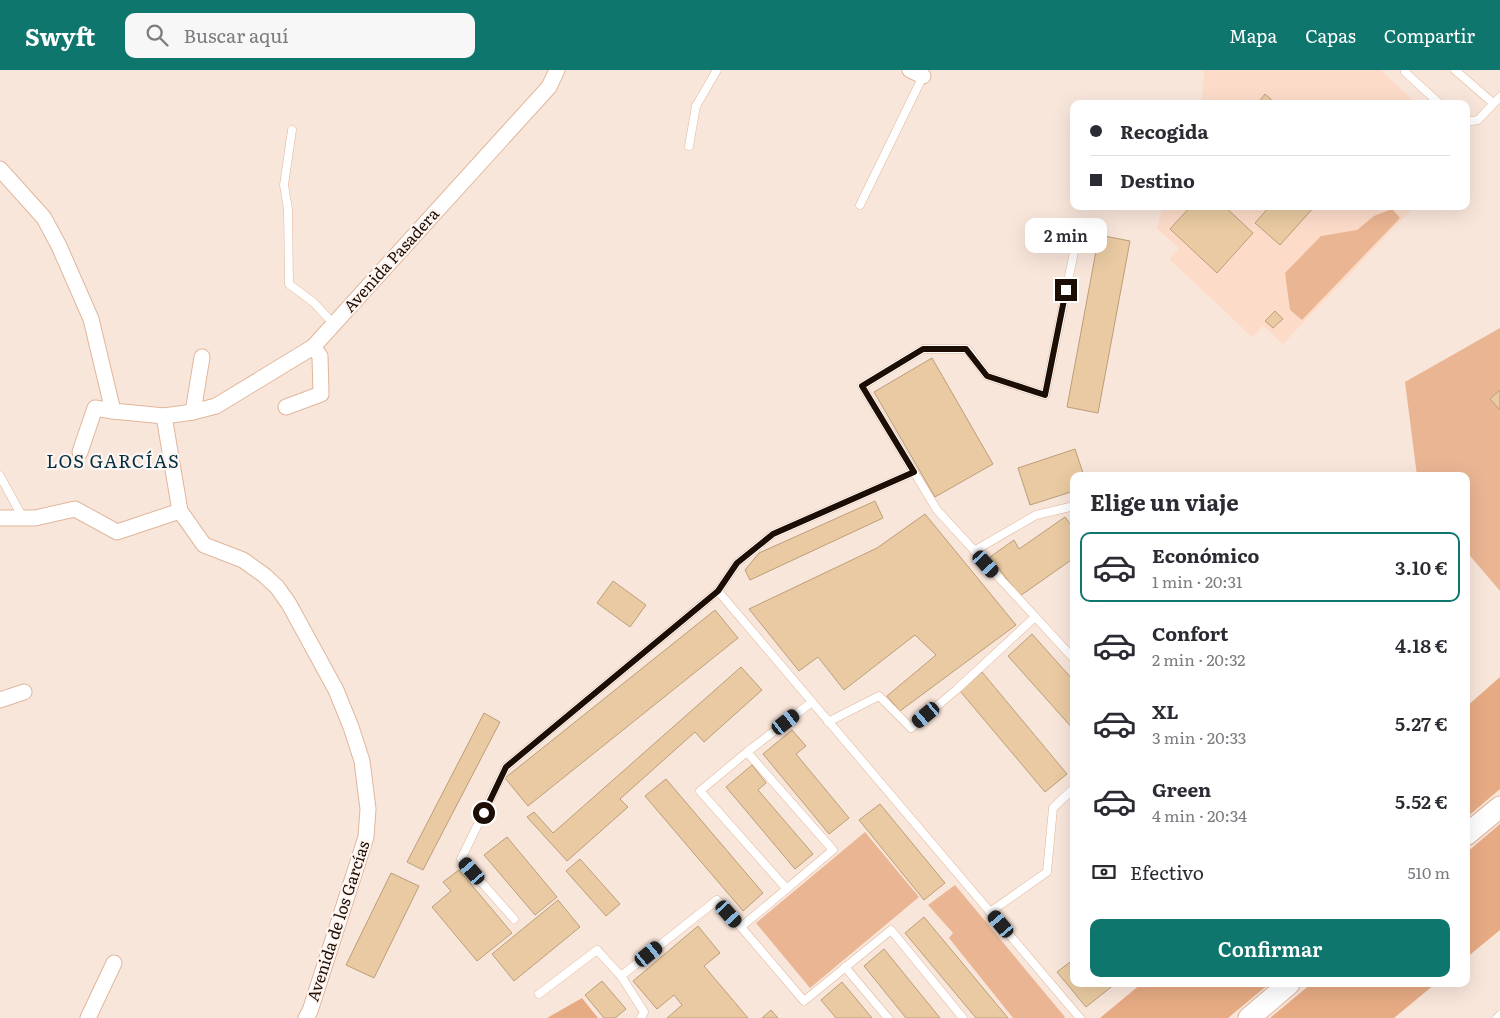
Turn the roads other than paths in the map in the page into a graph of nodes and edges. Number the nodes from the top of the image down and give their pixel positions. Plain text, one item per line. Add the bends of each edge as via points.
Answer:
1 (556, 70) edge
2 (717, 70) edge
3 (1406, 70) edge
4 (1455, 70) edge
5 (916, 73) edge
6 (1500, 97) edge
7 (1436, 100) edge
8 (1493, 103) junction
9 (1470, 121) edge
10 (292, 130) dead end
11 (689, 146) dead end
12 (0, 169) edge
13 (860, 205) dead end
14 (1077, 236) dead end
15 (333, 323) junction
16 (313, 347) junction
17 (202, 357) dead end
18 (286, 407) dead end
19 (113, 411) junction
20 (194, 412) junction
21 (164, 416) junction
22 (80, 452) dead end
23 (914, 472) junction
24 (0, 476) edge
25 (1070, 507) edge
26 (180, 511) junction
27 (0, 518) edge
28 (23, 518) junction
29 (974, 551) junction
30 (718, 591) junction
31 (1035, 617) junction
32 (1070, 655) edge
33 (24, 692) dead end
34 (0, 700) edge
35 (812, 702) junction
36 (828, 722) junction
37 (747, 752) junction
38 (1070, 792) edge
39 (1500, 807) edge
40 (1470, 832) edge
41 (786, 888) junction
42 (990, 912) junction
43 (514, 919) dead end
44 (741, 927) junction
45 (114, 963) dead end
46 (845, 967) junction
47 (622, 976) junction
48 (1285, 987) edge
49 (539, 994) dead end
50 (1500, 1015) edge
51 (1075, 1016) edge
52 (88, 1018) edge
53 (306, 1018) edge
54 (641, 1018) edge
55 (888, 1018) edge
56 (963, 1018) edge
57 (1249, 1018) edge
58 (1497, 1018) edge

1 - 15 street, Avenida Pasadera via 549,86
2 - 11 lane via 696,106
3 - 7 lane
4 - 8 lane
5 - 13 lane
6 - 8 lane
8 - 9 lane via 1478,120
10 - 15 lane via 284,184 288,210 289,284 314,302
12 - 19 street via 44,218 59,246 91,319
14 - 23 lane via 1045,395 987,376 966,349 923,349 862,386
15 - 16 street, Avenida Pasadera
16 - 18 street via 320,356 321,394
16 - 20 street, Avenida Pasadera via 216,406
17 - 20 street
19 - 21 street, Avenida Pasadera
19 - 22 street, Avenida Pasadera via 95,408
20 - 21 street, Avenida Pasadera
21 - 26 street, Avenida de los Garcías
23 - 29 lane via 937,510
23 - 30 lane via 773,534 737,563
24 - 28 lane
25 - 29 lane via 1036,516
26 - 28 street via 117,532 75,509
26 - 53 street, Avenida de los Garcías via 204,545 253,567 277,587 290,604 336,690 362,761 368,809 366,837
27 - 28 street
29 - 31 lane
30 - 35 lane
30 - 43 lane via 506,767 461,859
31 - 32 lane
31 - 36 lane via 911,728 879,696
33 - 34 street
35 - 36 lane
35 - 37 lane
36 - 42 lane
37 - 41 lane via 700,791
37 - 41 lane via 833,850
38 - 42 lane via 1053,808 1047,872
39 - 40 main road
41 - 44 lane
42 - 51 lane
44 - 46 lane via 804,1001
44 - 47 lane via 717,900
45 - 52 street
46 - 55 lane
46 - 56 lane via 891,930
47 - 49 lane via 597,950
47 - 54 lane via 644,1012
48 - 57 main road
50 - 58 lane

